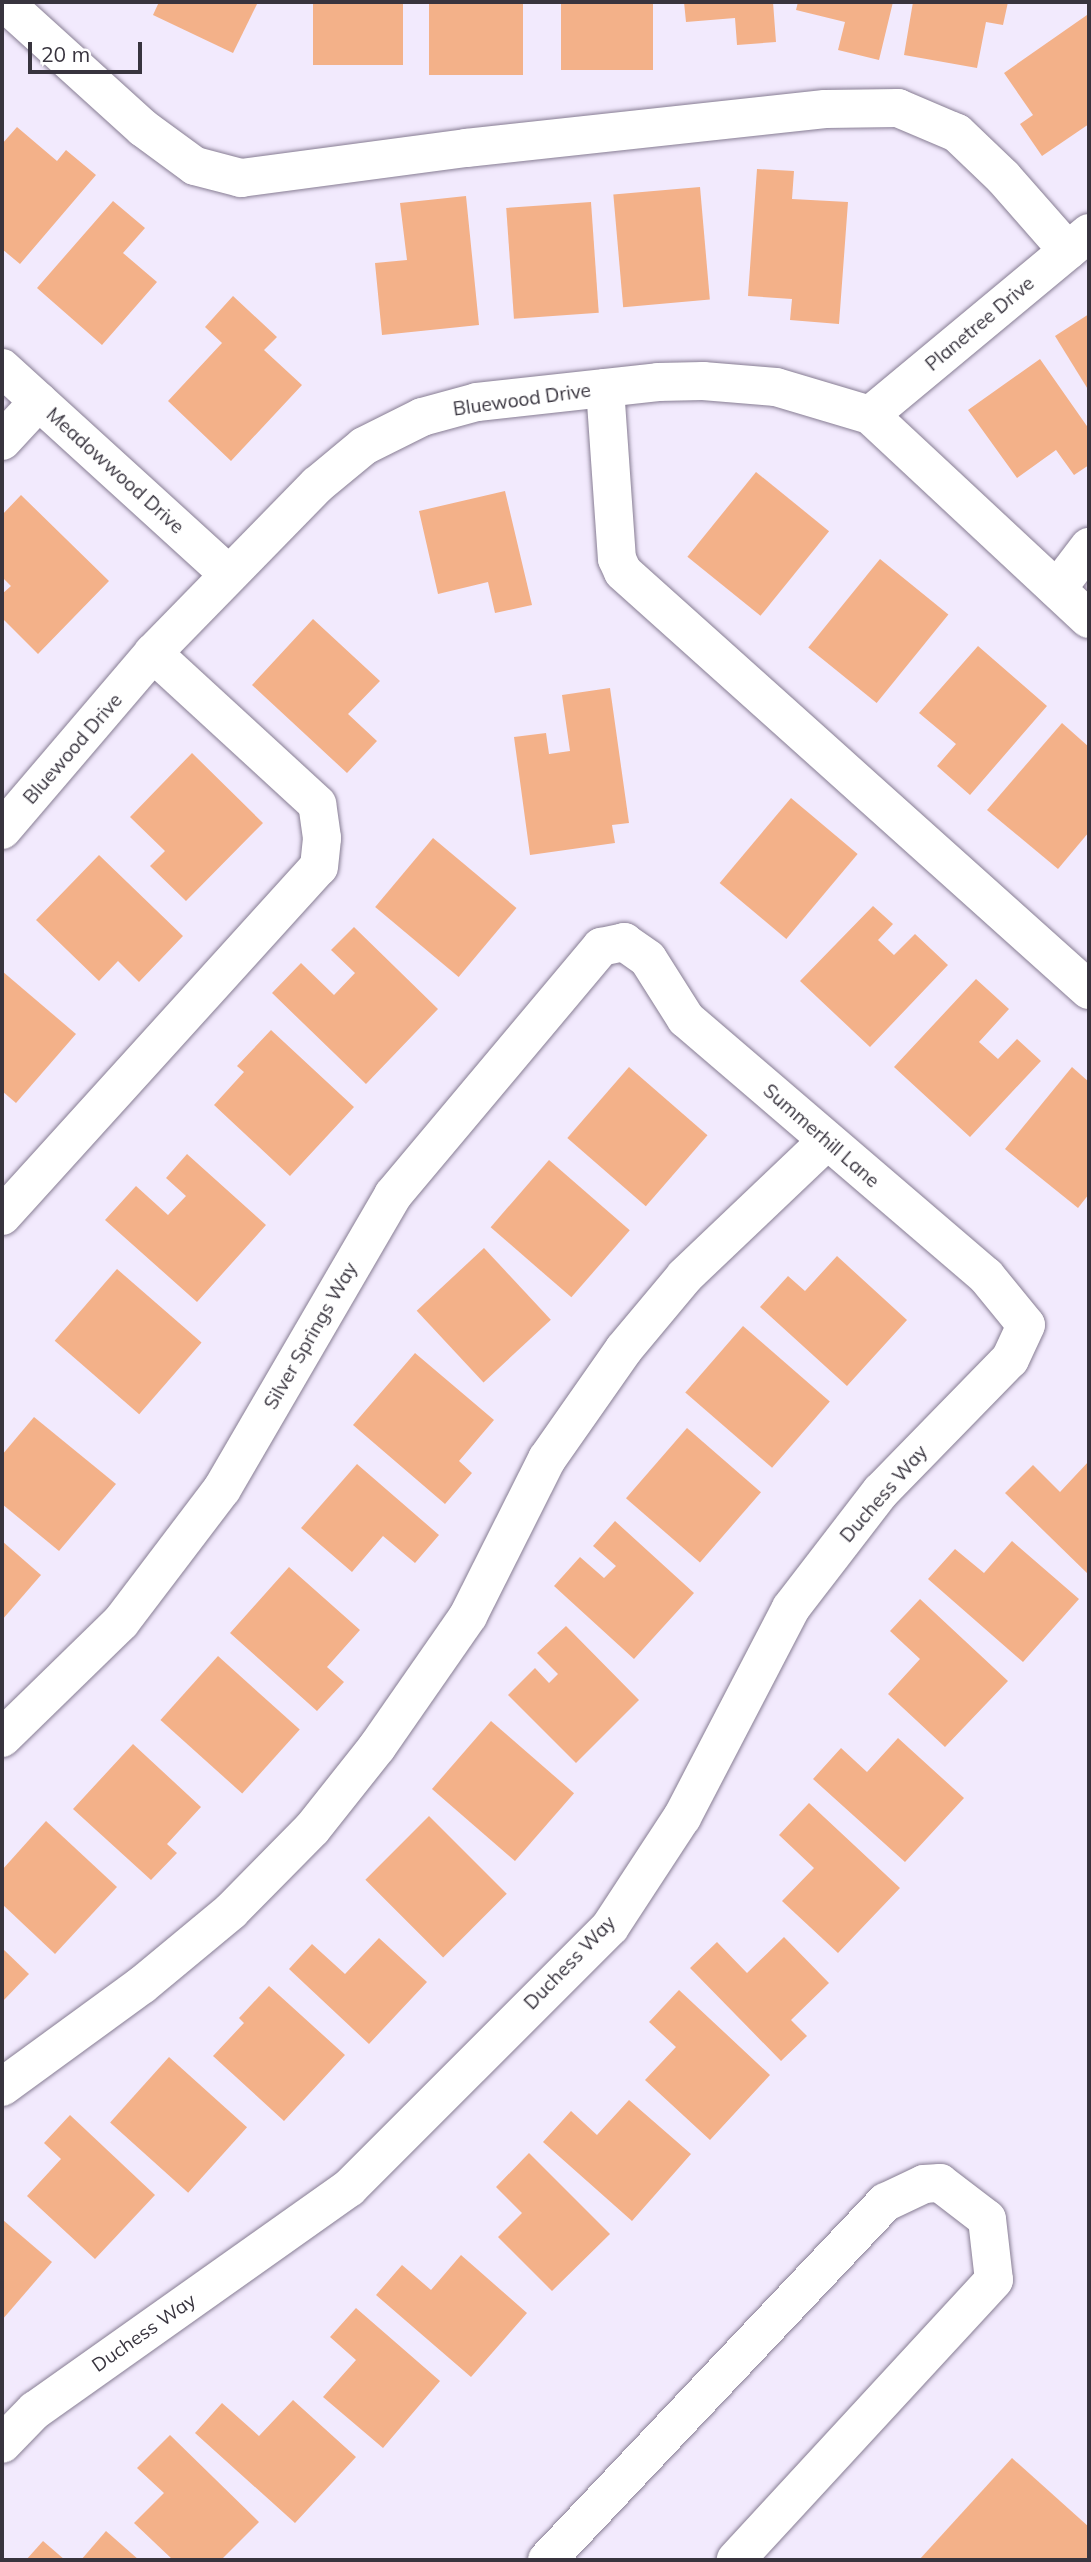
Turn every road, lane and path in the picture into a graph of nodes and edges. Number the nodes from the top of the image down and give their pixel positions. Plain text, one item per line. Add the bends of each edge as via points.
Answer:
1 (4, 2) edge
2 (1078, 242) edge
3 (2, 368) edge
4 (605, 388) junction
5 (39, 401) junction
6 (870, 415) junction
7 (2, 441) edge
8 (1089, 547) edge
9 (228, 574) junction
10 (1057, 589) junction
11 (1089, 619) edge
12 (153, 653) junction
13 (2, 830) edge
14 (624, 942) joint
15 (1089, 990) edge
16 (827, 1141) junction
17 (2, 1216) edge
18 (1026, 1325) joint
19 (2, 1738) edge
20 (2, 2087) edge
21 (2, 2444) edge
22 (547, 2560) edge
23 (736, 2560) edge

1 - 2 street via 143,128 195,166 241,178 825,109 898,108 957,133
2 - 6 street, Planetree Drive
3 - 5 street, Meadowwood Drive
4 - 6 street, Bluewood Drive via 703,381 776,387
4 - 9 street, Bluewood Drive via 477,402 422,416 364,446 317,485
4 - 15 street via 617,559 623,572
5 - 7 street
5 - 9 street, Meadowwood Drive
6 - 10 street, Bluewood Drive
8 - 10 street
9 - 12 street, Bluewood Drive
10 - 11 street, Bluewood Drive
12 - 13 street, Bluewood Drive
12 - 17 street via 317,804 322,838 319,867
14 - 16 street, Summerhill Lane via 648,959 686,1019
14 - 19 street, Silver Springs Way via 601,947 393,1195 222,1489 121,1622
16 - 18 street, Summerhill Lane via 986,1276
16 - 20 street via 685,1276 624,1349 547,1458 468,1616 377,1747 312,1829 211,1928 142,1985
18 - 21 street, Duchess Way via 1010,1359 881,1491 791,1608 682,1817 610,1927 349,2188 35,2410
22 - 23 street via 886,2202 924,2184 940,2183 987,2219 995,2254 994,2280

